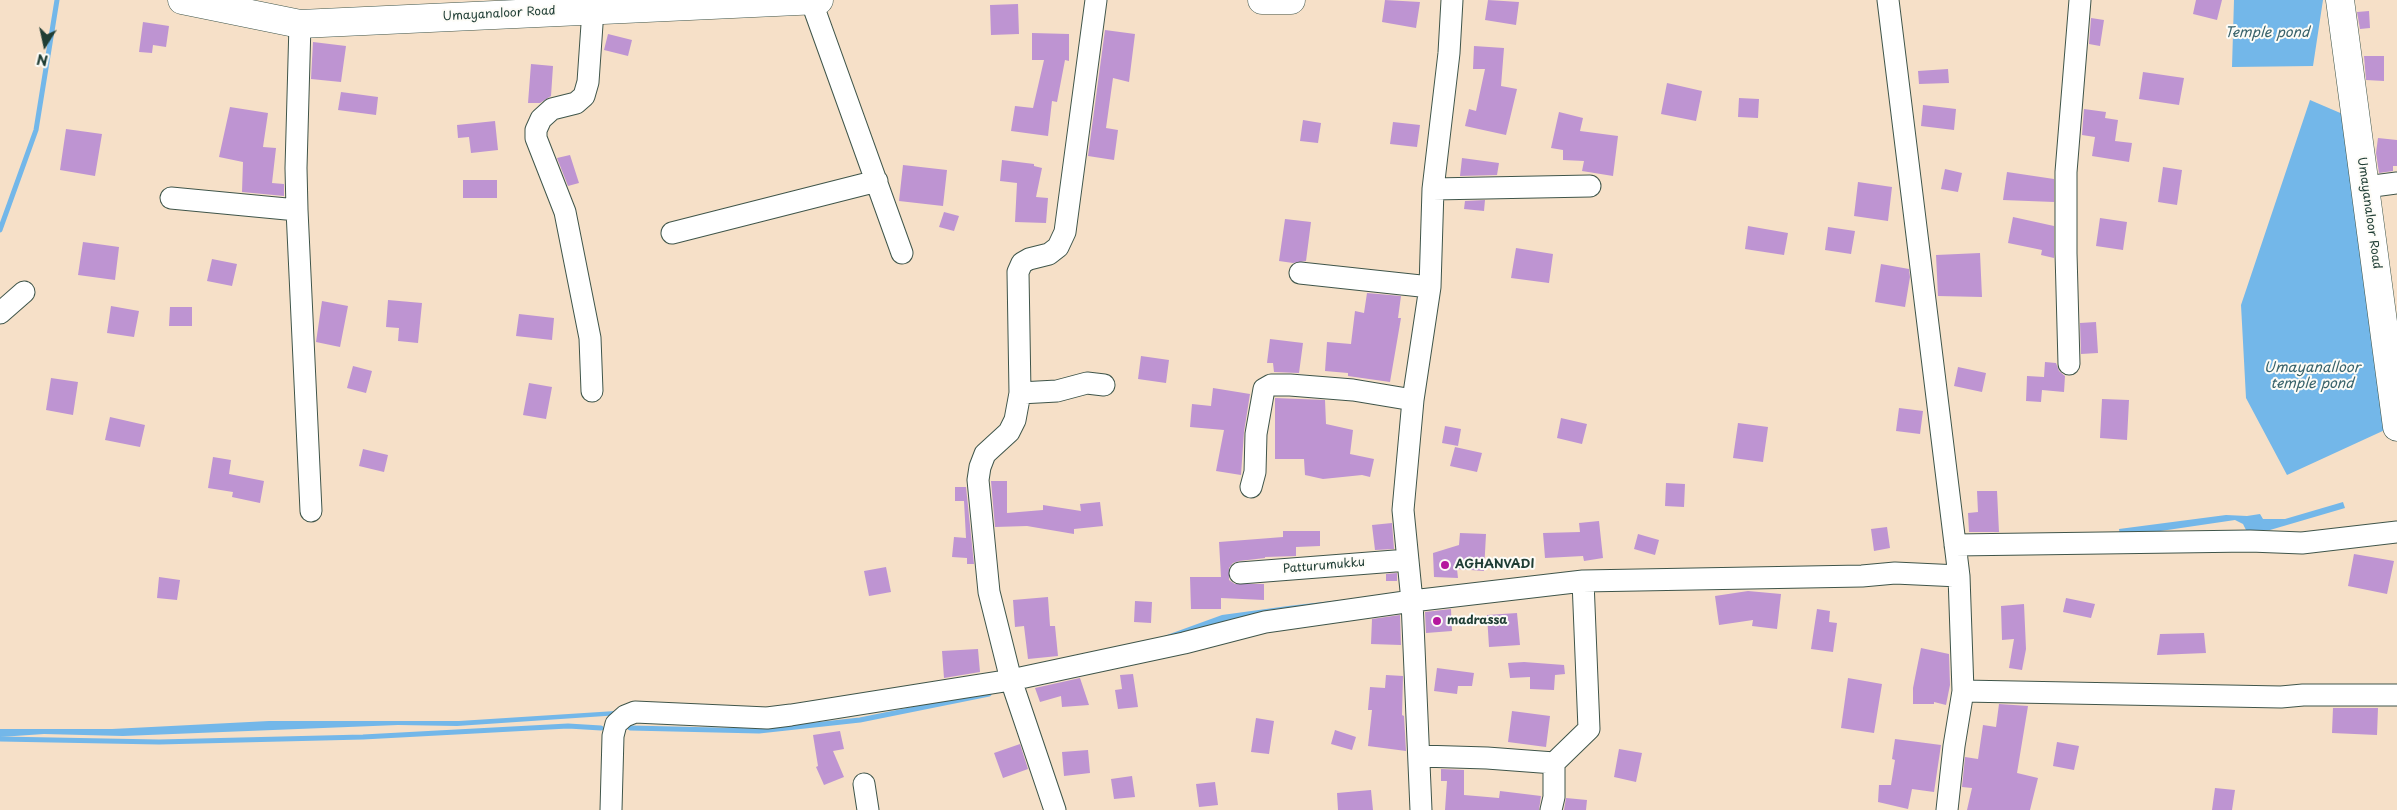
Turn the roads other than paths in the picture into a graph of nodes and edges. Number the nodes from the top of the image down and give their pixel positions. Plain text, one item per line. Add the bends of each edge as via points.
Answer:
1 (182, 0) edge
2 (811, 0) edge
3 (819, 0) edge
4 (1096, 0) edge
5 (1262, 0) edge
6 (1291, 0) edge
7 (1452, 0) edge
8 (1888, 0) edge
9 (2080, 0) edge
10 (2340, 0) edge
11 (267, 9) edge
12 (593, 10) junction
13 (300, 24) junction
14 (877, 181) junction
15 (2397, 183) edge
16 (1590, 186) dead end
17 (2366, 187) junction
18 (1433, 189) junction
19 (171, 198) dead end
20 (298, 210) junction
21 (672, 233) dead end
22 (902, 254) dead end
23 (1300, 273) dead end
24 (1430, 287) junction
25 (24, 292) dead end
26 (0, 313) edge
27 (2069, 364) dead end
28 (1104, 385) dead end
29 (592, 391) dead end
30 (1020, 393) junction
31 (1413, 400) junction
32 (2397, 427) edge
33 (1252, 487) dead end
34 (311, 511) dead end
35 (2397, 532) edge
36 (1954, 545) junction
37 (1408, 560) junction
38 (1240, 573) dead end
39 (1959, 576) junction
40 (1583, 581) junction
41 (1412, 601) junction
42 (1011, 680) junction
43 (1963, 691) junction
44 (2397, 695) edge
45 (1420, 756) junction
46 (1554, 764) junction
47 (864, 784) dead end
48 (611, 810) edge
49 (868, 810) edge
50 (1055, 810) edge
51 (1421, 810) edge
52 (1551, 810) edge
53 (1947, 810) edge

1 - 11 main road, Umayanaloor Road
2 - 3 main road, Umayanaloor Road
2 - 12 main road, Umayanaloor Road
2 - 14 street
4 - 30 street via 1065,232 1058,247 1049,254 1029,259 1018,272
5 - 6 main road
7 - 18 street
8 - 36 street
9 - 27 street via 2066,172
10 - 17 main road, Umayanaloor Road
11 - 13 main road, Umayanaloor Road
12 - 13 main road, Umayanaloor Road
12 - 29 street via 588,82 584,96 576,103 552,109 541,119 536,130 536,138 565,212 590,338
13 - 20 street
14 - 21 street
14 - 22 street
15 - 17 street
16 - 18 street
17 - 32 main road, Umayanaloor Road
18 - 24 street
19 - 20 street
20 - 34 street
23 - 24 street
24 - 31 street
25 - 26 street
28 - 30 street via 1088,383
30 - 42 street via 1016,420 1009,432 985,454 978,480 989,592
31 - 33 street via 1353,390 1290,385 1272,385 1264,389
31 - 37 street via 1403,510
35 - 36 street via 2302,543
36 - 39 street
37 - 38 street, Patturumukku
37 - 41 street
39 - 40 street via 1895,573
39 - 43 street
40 - 41 street
40 - 46 street via 1589,729
41 - 42 street via 1265,622
41 - 45 street
42 - 48 street via 767,718 635,712 616,724 613,736
42 - 50 street
43 - 44 street via 2281,697
43 - 53 street
45 - 46 street
45 - 51 street
46 - 52 street
47 - 49 street

